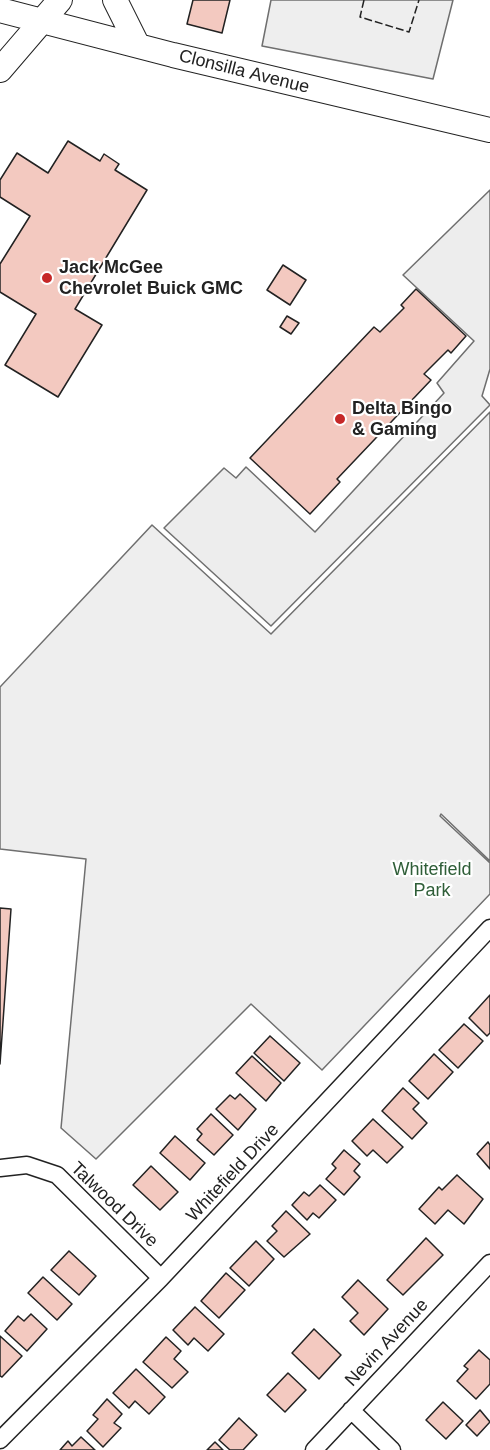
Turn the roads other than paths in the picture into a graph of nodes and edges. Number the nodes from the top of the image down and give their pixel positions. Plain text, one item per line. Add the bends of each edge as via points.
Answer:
1 (60, 0) edge
2 (115, 0) edge
3 (0, 10) edge
4 (43, 22) junction
5 (137, 44) junction
6 (0, 69) edge
7 (490, 130) edge
8 (490, 928) edge
9 (0, 1168) edge
10 (490, 1263) edge
11 (161, 1278) junction
12 (351, 1410) junction
13 (0, 1440) edge
14 (314, 1450) edge
15 (392, 1450) edge

1 - 4 main road
2 - 5 main road
3 - 4 main road, Clonsilla Avenue
4 - 5 main road, Clonsilla Avenue
4 - 6 main road
5 - 7 main road, Clonsilla Avenue
8 - 11 street, Whitefield Drive
9 - 11 street, Talwood Drive via 27,1165 57,1175
10 - 12 street, Nevin Avenue
11 - 13 street, Whitefield Drive
12 - 14 street, Nevin Avenue
12 - 15 street

